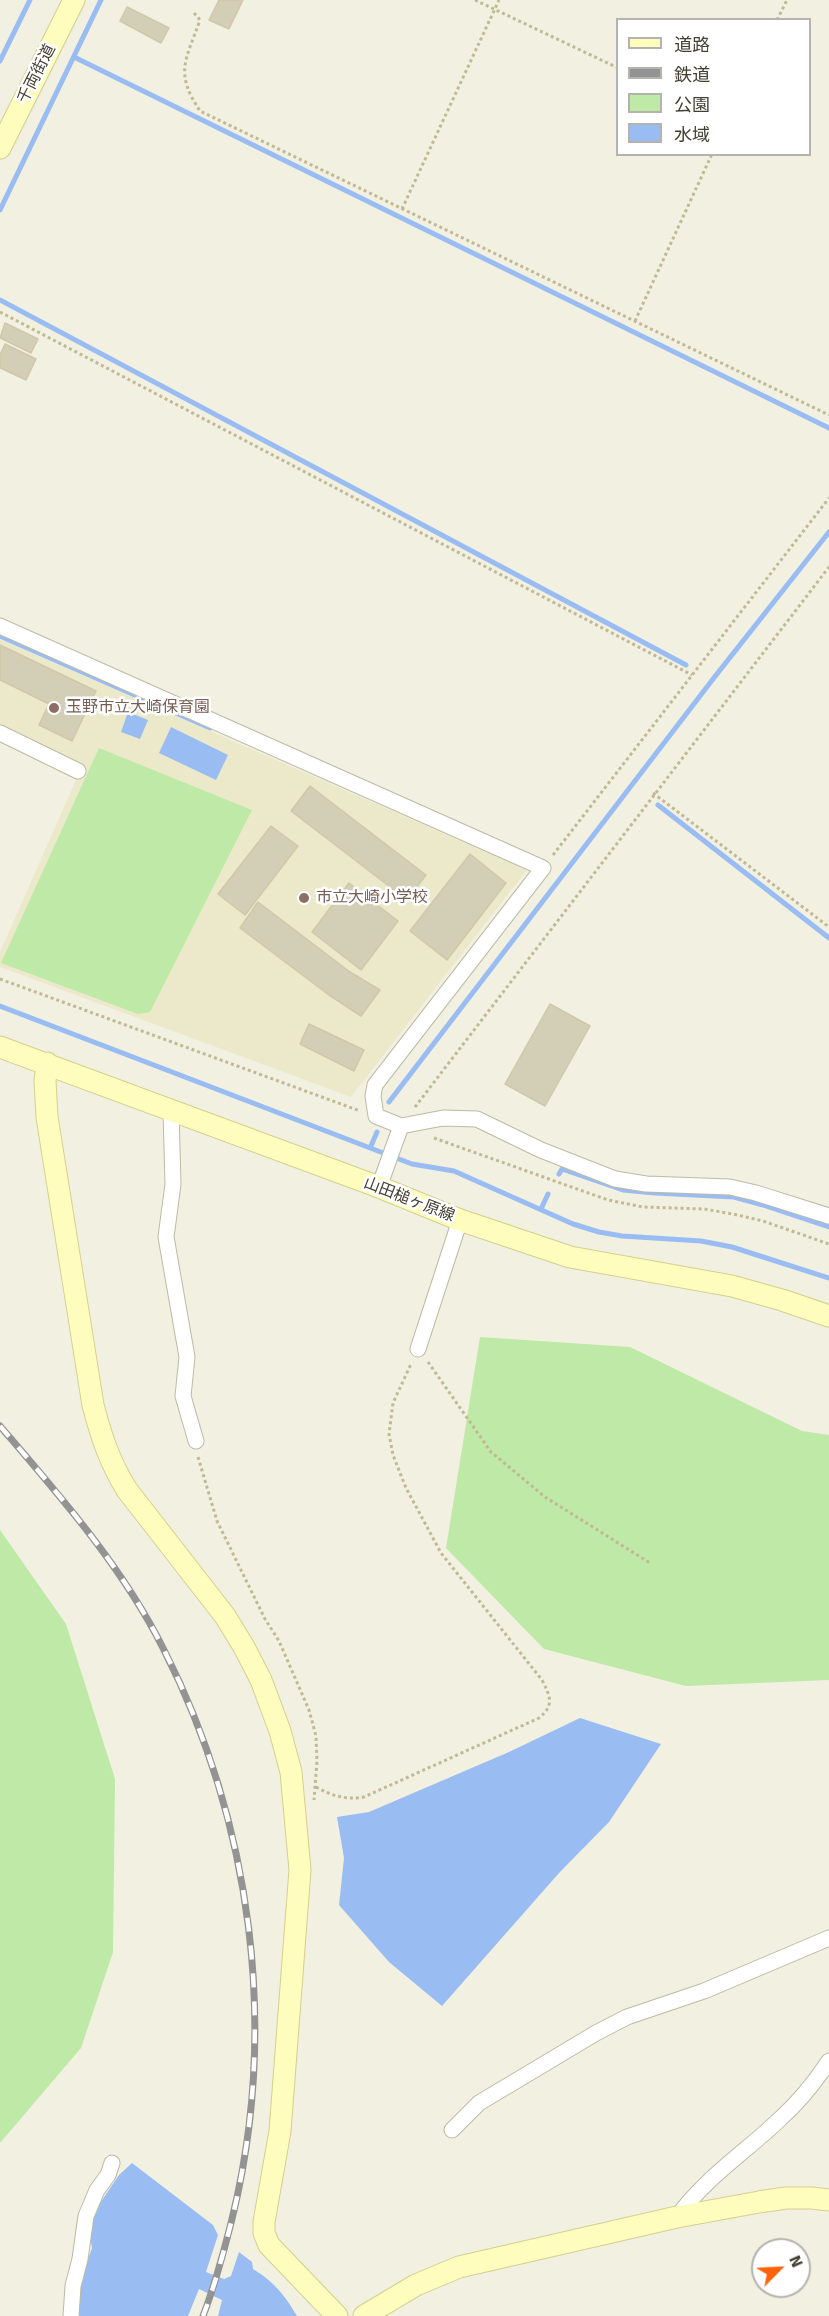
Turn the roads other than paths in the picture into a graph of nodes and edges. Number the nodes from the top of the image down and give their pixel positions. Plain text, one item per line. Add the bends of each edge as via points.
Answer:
1 (74, 0) edge
2 (0, 148) edge
3 (0, 626) edge
4 (0, 734) edge
5 (78, 771) dead end
6 (0, 1047) edge
7 (46, 1063) junction
8 (171, 1112) junction
9 (399, 1132) junction
10 (379, 1187) junction
11 (829, 1216) edge
12 (460, 1220) junction
13 (829, 1316) edge
14 (418, 1349) road end
15 (196, 1441) road end
16 (829, 1938) edge
17 (829, 2061) edge
18 (452, 2130) dead end
19 (112, 2163) dead end
20 (829, 2200) edge
21 (677, 2217) junction
22 (71, 2316) edge
23 (337, 2316) edge
24 (364, 2316) edge

1 - 2 street, 千両街道
3 - 9 street via 543,868 375,1085 376,1116
4 - 5 street
6 - 7 street, 山田槌ヶ原線
7 - 8 street, 山田槌ヶ原線
7 - 23 street via 47,1118 93,1405 103,1443 126,1490 225,1616 244,1647 261,1680 291,1772 300,1870 280,2131 264,2233 269,2245
8 - 10 street, 山田槌ヶ原線
8 - 15 street via 173,1184 166,1237 187,1357 183,1396
9 - 10 street
9 - 11 street via 443,1118 477,1119 615,1179 730,1187
10 - 12 street, 山田槌ヶ原線
12 - 13 street, 山田槌ヶ原線 via 570,1257 732,1286
12 - 14 street
16 - 18 street via 596,2033 479,2103
17 - 21 street via 789,2111 691,2198
19 - 22 street via 86,2216
20 - 21 street via 786,2198
21 - 24 street via 459,2267 416,2285

